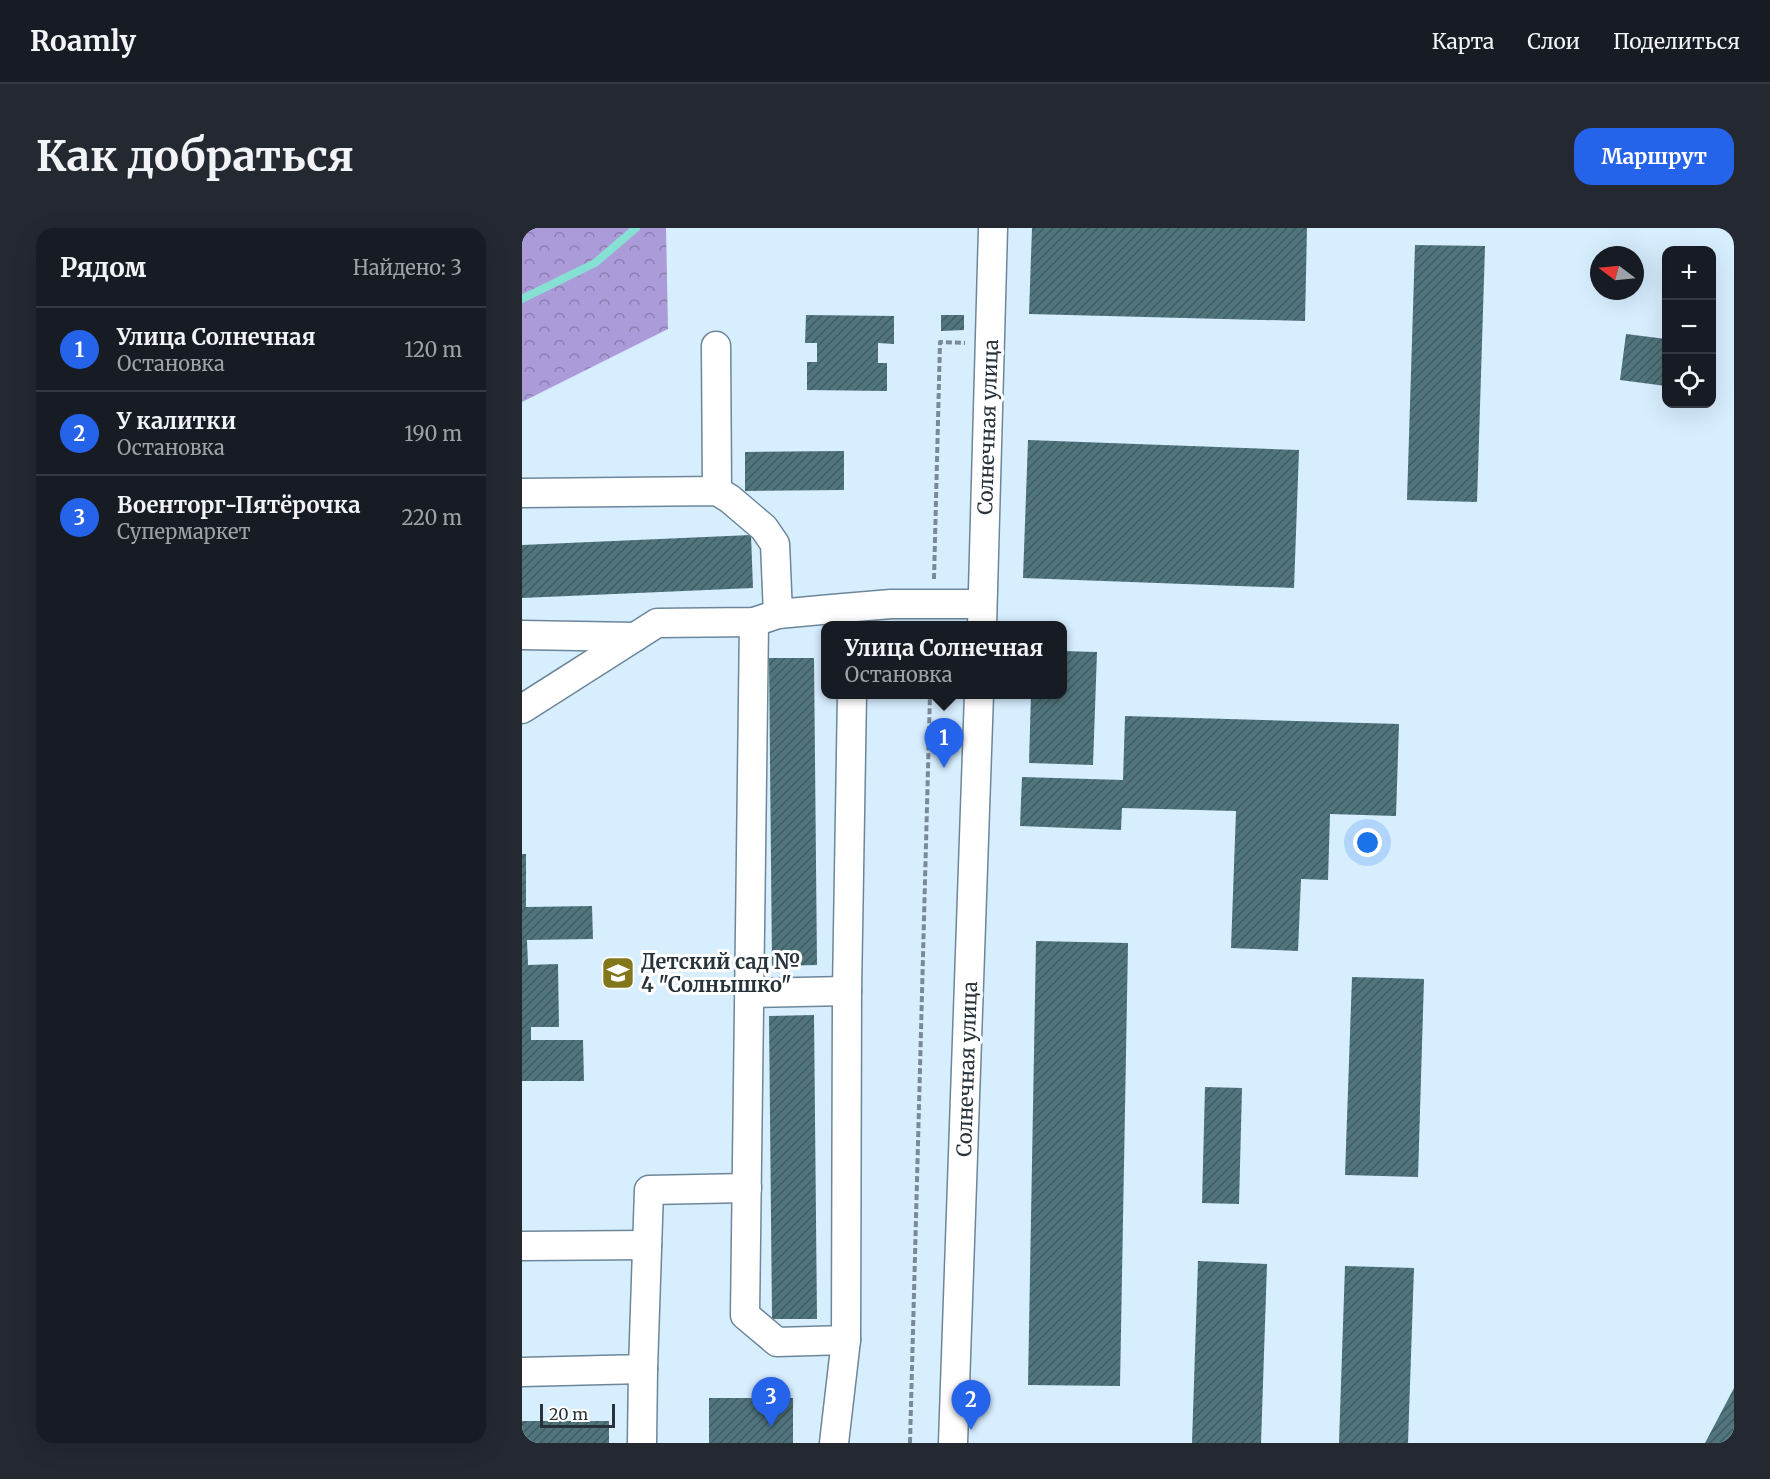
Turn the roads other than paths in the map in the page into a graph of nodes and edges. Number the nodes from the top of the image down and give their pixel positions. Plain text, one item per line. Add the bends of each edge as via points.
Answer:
1 (993, 228) edge
2 (716, 345) dead end
3 (717, 491) junction
4 (522, 493) edge
5 (982, 615) edge
6 (853, 616) edge
7 (766, 618) junction
8 (522, 635) edge
9 (635, 637) junction
10 (852, 699) edge
11 (979, 699) edge
12 (522, 709) edge
13 (847, 991) junction
14 (749, 993) junction
15 (747, 1188) junction
16 (647, 1245) junction
17 (522, 1246) edge
18 (846, 1340) junction
19 (643, 1369) junction
20 (522, 1372) edge
21 (642, 1443) edge
22 (834, 1443) edge
23 (953, 1443) edge

1 - 5 street, Солнечная улица
2 - 3 street
3 - 4 street
3 - 7 street via 764,528 775,544
5 - 6 street via 933,604
6 - 7 street
7 - 9 street via 657,623
7 - 14 street
8 - 9 street
9 - 12 street
10 - 13 street
11 - 23 street, Солнечная улица
13 - 14 street
13 - 18 street
14 - 15 street
15 - 16 street via 649,1190
15 - 18 street via 745,1315 777,1342
16 - 17 street
16 - 19 street
18 - 22 street
19 - 20 street
19 - 21 street

